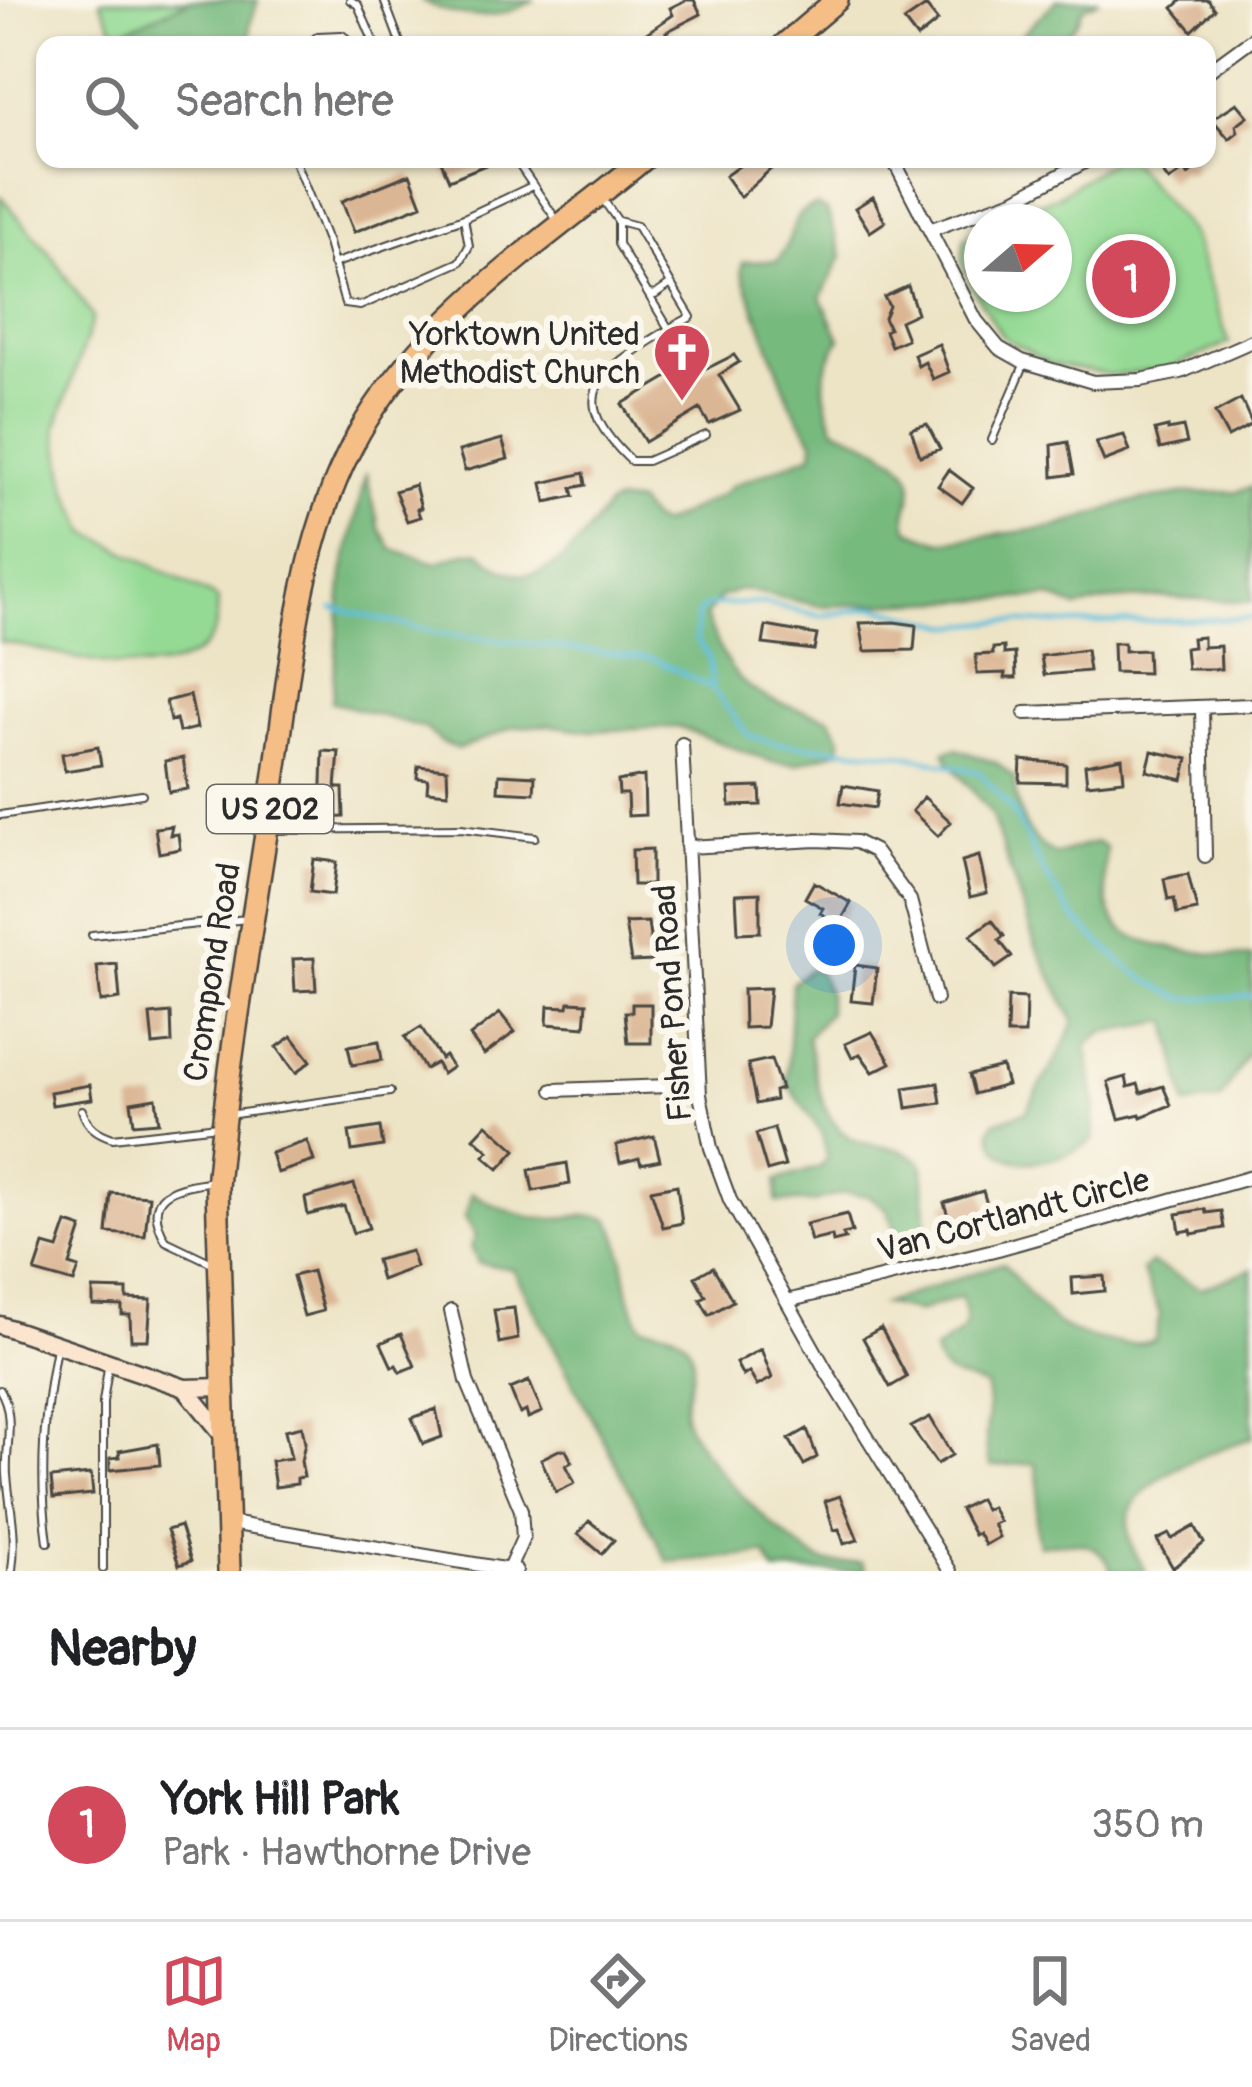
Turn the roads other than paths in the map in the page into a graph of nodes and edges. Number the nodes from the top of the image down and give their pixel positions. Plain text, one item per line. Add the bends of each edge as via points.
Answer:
1 (350, 0) edge
2 (384, 0) edge
3 (836, 0) edge
4 (372, 36) edge
5 (398, 36) edge
6 (800, 36) edge
7 (1252, 39) edge
8 (1216, 65) edge
9 (297, 168) edge
10 (521, 168) edge
11 (633, 168) edge
12 (897, 168) edge
13 (1073, 168) edge
14 (532, 186) junction
15 (600, 195) junction
16 (464, 218) junction
17 (618, 221) junction
18 (562, 227) junction
19 (932, 229) junction
20 (333, 264) junction
21 (671, 284) junction
22 (648, 294) junction
23 (669, 329) junction
24 (1252, 341) edge
25 (1025, 362) junction
26 (706, 435) dead end
27 (992, 440) dead end
28 (1252, 705) edge
29 (1202, 707) junction
30 (1025, 713) dead end
31 (682, 744) dead end
32 (142, 794) dead end
33 (0, 815) edge
34 (267, 830) junction
35 (535, 837) dead end
36 (687, 848) junction
37 (1205, 856) dead end
38 (251, 919) junction
39 (92, 934) dead end
40 (936, 999) dead end
41 (699, 1084) junction
42 (554, 1090) dead end
43 (390, 1092) dead end
44 (82, 1109) dead end
45 (222, 1121) junction
46 (1252, 1177) edge
47 (218, 1180) junction
48 (220, 1267) junction
49 (787, 1300) junction
50 (451, 1311) dead end
51 (0, 1324) edge
52 (56, 1345) junction
53 (109, 1364) junction
54 (224, 1387) junction
55 (185, 1388) junction
56 (0, 1390) edge
57 (226, 1438) junction
58 (230, 1523) junction
59 (48, 1542) dead end
60 (103, 1569) edge
61 (12, 1570) edge
62 (512, 1570) edge
63 (229, 1571) edge
64 (950, 1571) edge

1 - 4 lane
2 - 5 lane
3 - 6 highway
7 - 8 street
9 - 20 lane
10 - 14 lane
11 - 15 highway, Crompond Road / US 202
12 - 19 street
13 - 19 street
14 - 16 lane
14 - 18 lane
15 - 17 lane
15 - 18 highway, Crompond Road / US 202
16 - 20 lane
16 - 20 lane via 469,245 460,262 360,305 345,304
17 - 21 lane via 637,226
17 - 22 lane via 618,244
18 - 34 highway, Crompond Road / US 202 via 415,356 345,460 309,562
19 - 25 street via 976,320 999,348
21 - 22 lane
21 - 23 lane via 691,317
22 - 23 lane
23 - 26 lane via 598,381 599,418 631,461
24 - 25 street via 1141,380 1094,382
25 - 27 lane
28 - 29 street
29 - 30 street
29 - 37 street
31 - 36 street, Fisher Pond Road
32 - 33 lane
34 - 35 lane via 461,828
34 - 38 highway, Crompond Road / US 202
36 - 40 street via 817,840 874,851 910,899
36 - 41 street, Fisher Pond Road
38 - 39 lane
38 - 45 highway, Crompond Road / US 202
41 - 42 street
41 - 49 street, Fisher Pond Road via 730,1200
43 - 45 lane
44 - 45 lane via 86,1121 113,1138
45 - 47 highway, Crompond Road / US 202
46 - 49 street, Van Cortlandt Circle
47 - 48 highway, Crompond Road / US 202
47 - 48 lane via 168,1189 158,1210 166,1241
48 - 54 highway, Crompond Road / US 202
49 - 64 street, Fisher Pond Road
50 - 62 street via 467,1381 521,1510 523,1538
51 - 52 street
52 - 53 street
52 - 59 lane via 46,1431
53 - 55 street
53 - 60 lane
54 - 55 street
54 - 57 highway, Crompond Road / US 202
55 - 57 street
56 - 61 lane via 9,1414
57 - 58 highway, Crompond Road / US 202
58 - 62 street
58 - 63 highway, Crompond Road / US 202

